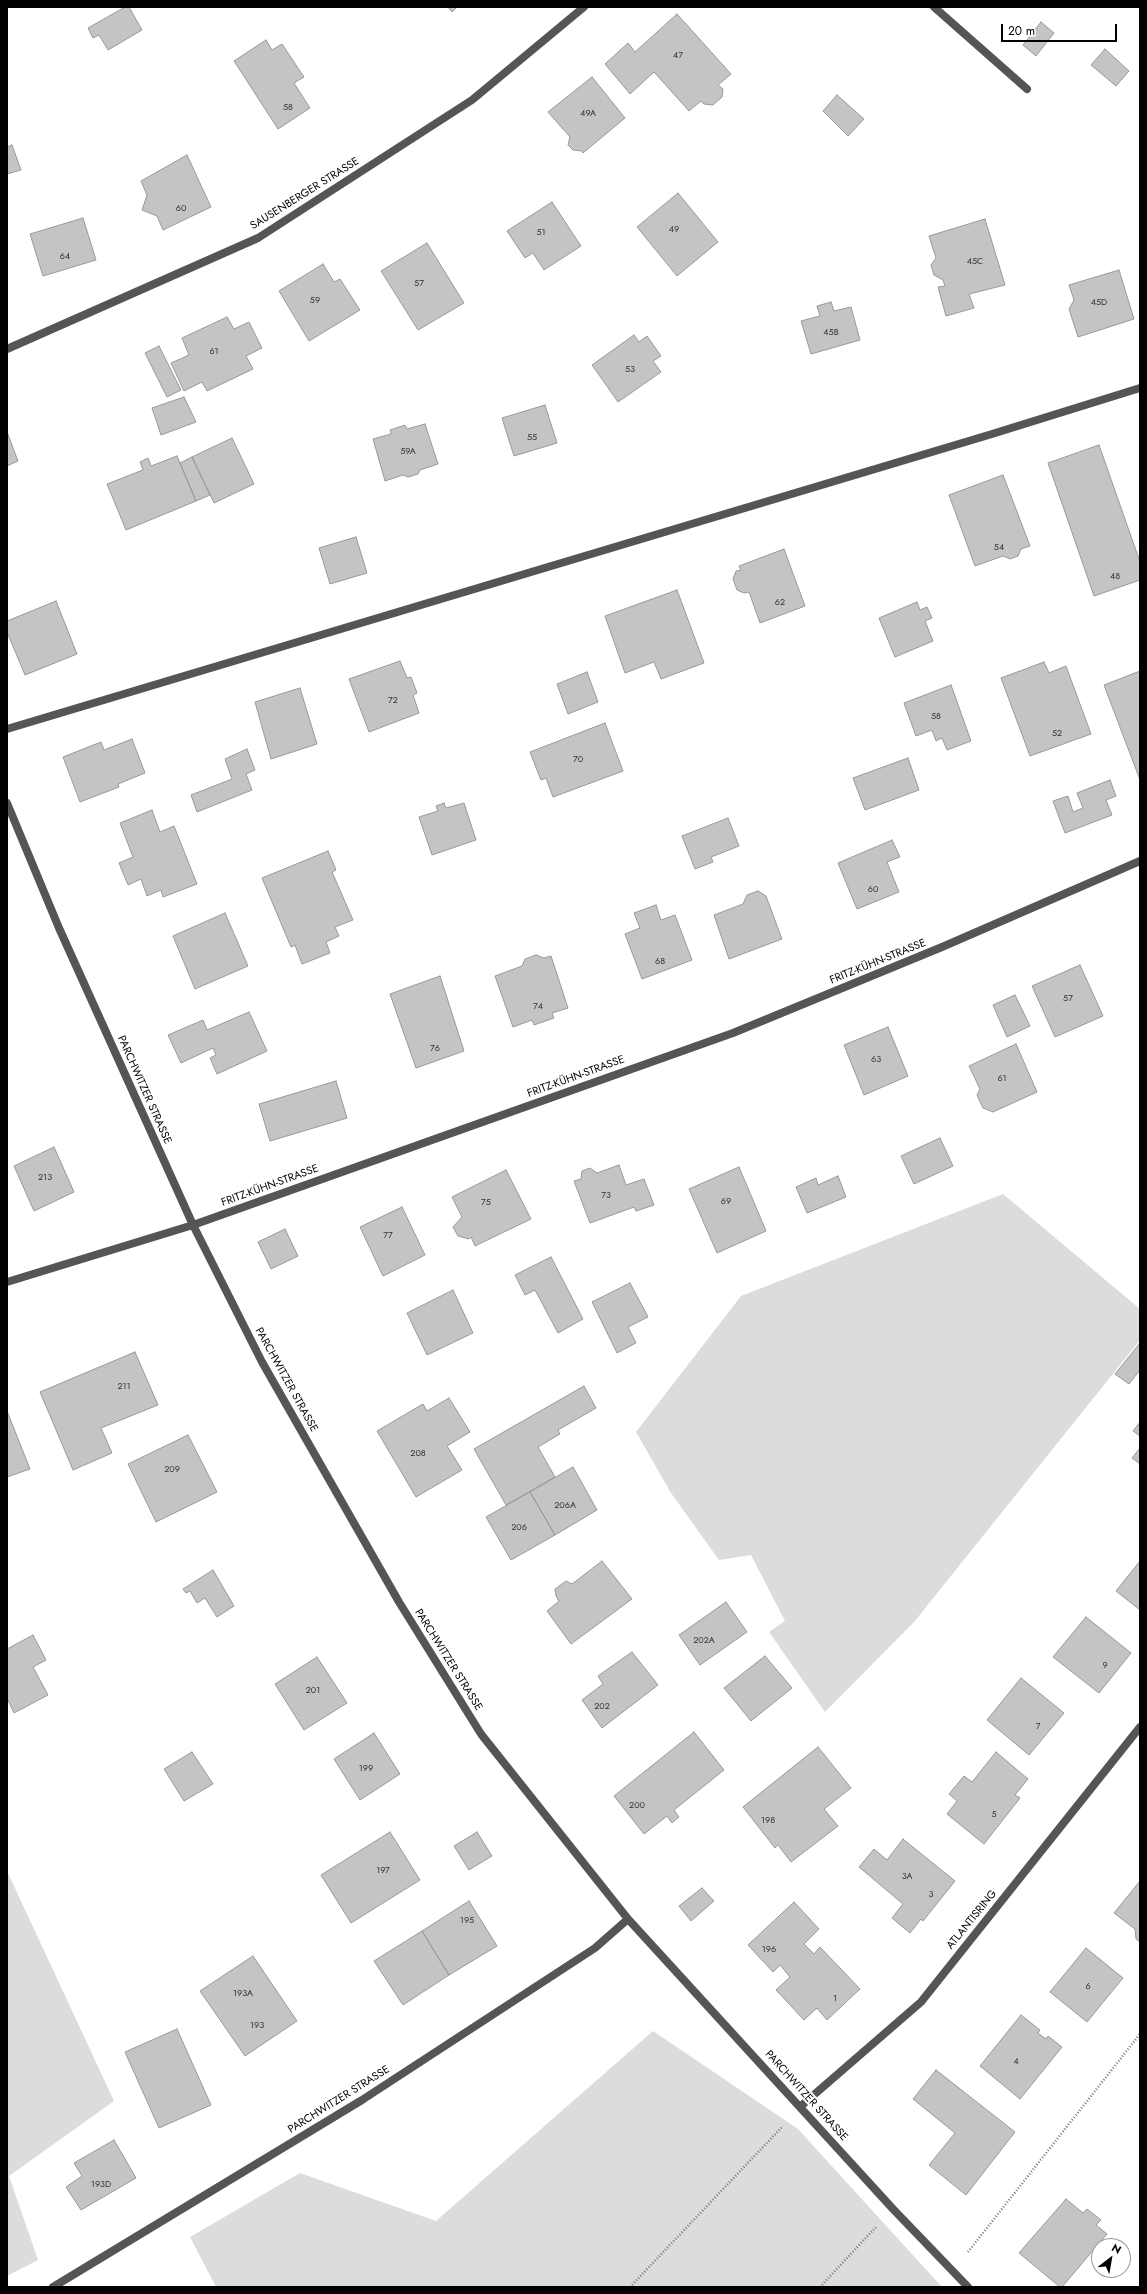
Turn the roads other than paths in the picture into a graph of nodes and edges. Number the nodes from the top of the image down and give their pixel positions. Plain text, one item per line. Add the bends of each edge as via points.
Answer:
1 (584, 7) edge
2 (934, 7) edge
3 (1027, 89) dead end
4 (7, 349) edge
5 (1140, 388) edge
6 (7, 729) edge
7 (7, 803) edge
8 (1140, 861) edge
9 (193, 1225) junction
10 (7, 1282) edge
11 (1140, 1727) edge
12 (628, 1919) junction
13 (801, 2106) junction
14 (53, 2287) edge
15 (968, 2287) edge

1 - 4 street, SAUSENBERGER STRASSE via 472,100 258,238
2 - 3 street
5 - 6 street
7 - 9 street, PARCHWITZER STRASSE via 59,928
8 - 9 street, FRITZ-KÜHN-STRASSE via 942,947 733,1033
9 - 10 street, FRITZ-KÜHN-STRASSE
9 - 12 street, PARCHWITZER STRASSE via 266,1368 399,1602 481,1734
11 - 13 street, ATLANTISRING via 920,2002
12 - 13 street, PARCHWITZER STRASSE
12 - 14 street, PARCHWITZER STRASSE via 595,1948 362,2100
13 - 15 street, PARCHWITZER STRASSE via 893,2209

